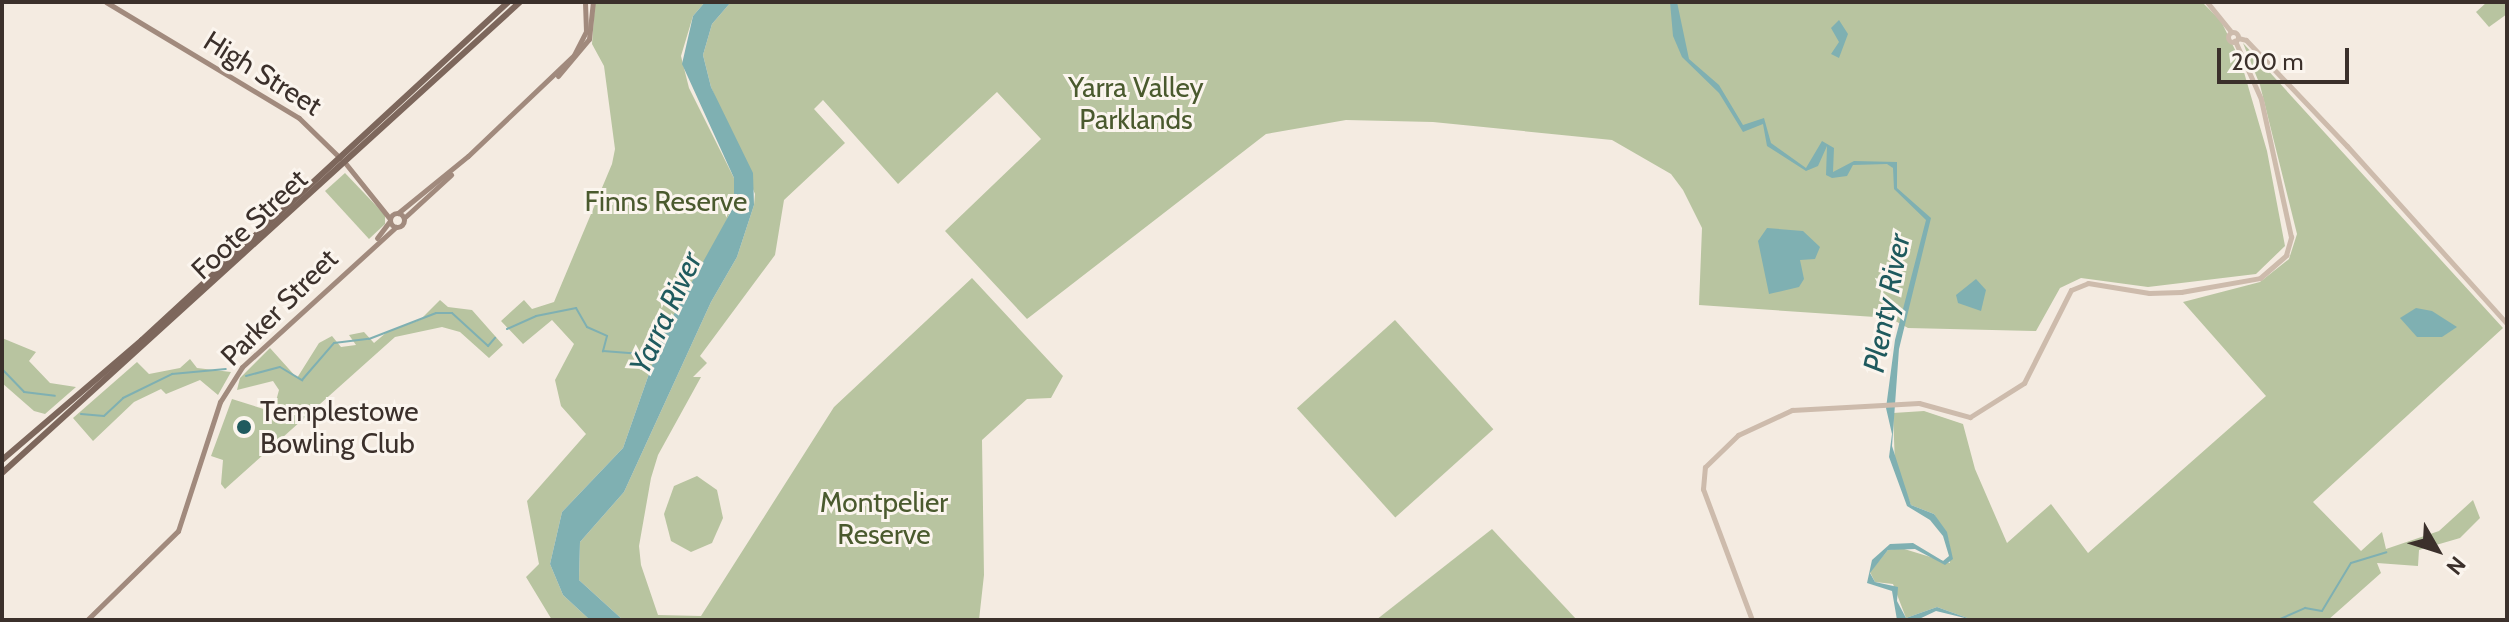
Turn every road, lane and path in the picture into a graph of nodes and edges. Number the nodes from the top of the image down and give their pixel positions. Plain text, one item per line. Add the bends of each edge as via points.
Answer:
1 (106, 2) edge
2 (508, 2) edge
3 (520, 2) edge
4 (585, 2) edge
5 (593, 2) edge
6 (2207, 2) edge
7 (2236, 40) junction
8 (584, 47) junction
9 (468, 156) junction
10 (343, 161) junction
11 (380, 201) junction
12 (397, 213) junction
13 (404, 218) junction
14 (390, 220) junction
15 (396, 227) junction
16 (372, 245) junction
17 (2507, 324) edge
18 (60, 410) junction
19 (66, 417) junction
20 (2, 460) edge
21 (2, 473) edge
22 (85, 620) edge
23 (1752, 620) edge

1 - 10 main road, High Street via 299,118
2 - 10 main road, Foote Street
3 - 10 main road, Foote Street
4 - 8 main road
5 - 8 main road via 594,27
6 - 7 street
7 - 17 street via 2246,40
7 - 23 street via 2261,99 2291,237 2286,255 2260,278 2173,293 2088,283 2063,298 2029,376 1999,403 1970,417 1935,406 1878,406 1775,415 1738,435 1705,467 1703,489 1741,578
8 - 9 main road
9 - 12 main road
9 - 13 main road
10 - 11 main road, High Street
10 - 18 main road, Foote Street
10 - 19 main road, Foote Street
11 - 12 main road, High Street
11 - 14 main road, High Street
12 - 13 main road, High Street
12 - 14 main road, Parker Street
13 - 15 main road, Parker Street
14 - 15 main road, High Street
14 - 16 main road, Parker Street
15 - 16 main road, Parker Street
16 - 22 main road, Parker Street via 255,353 220,402 176,535
18 - 19 main road
18 - 20 main road, Foote Street
19 - 21 main road, Foote Street

